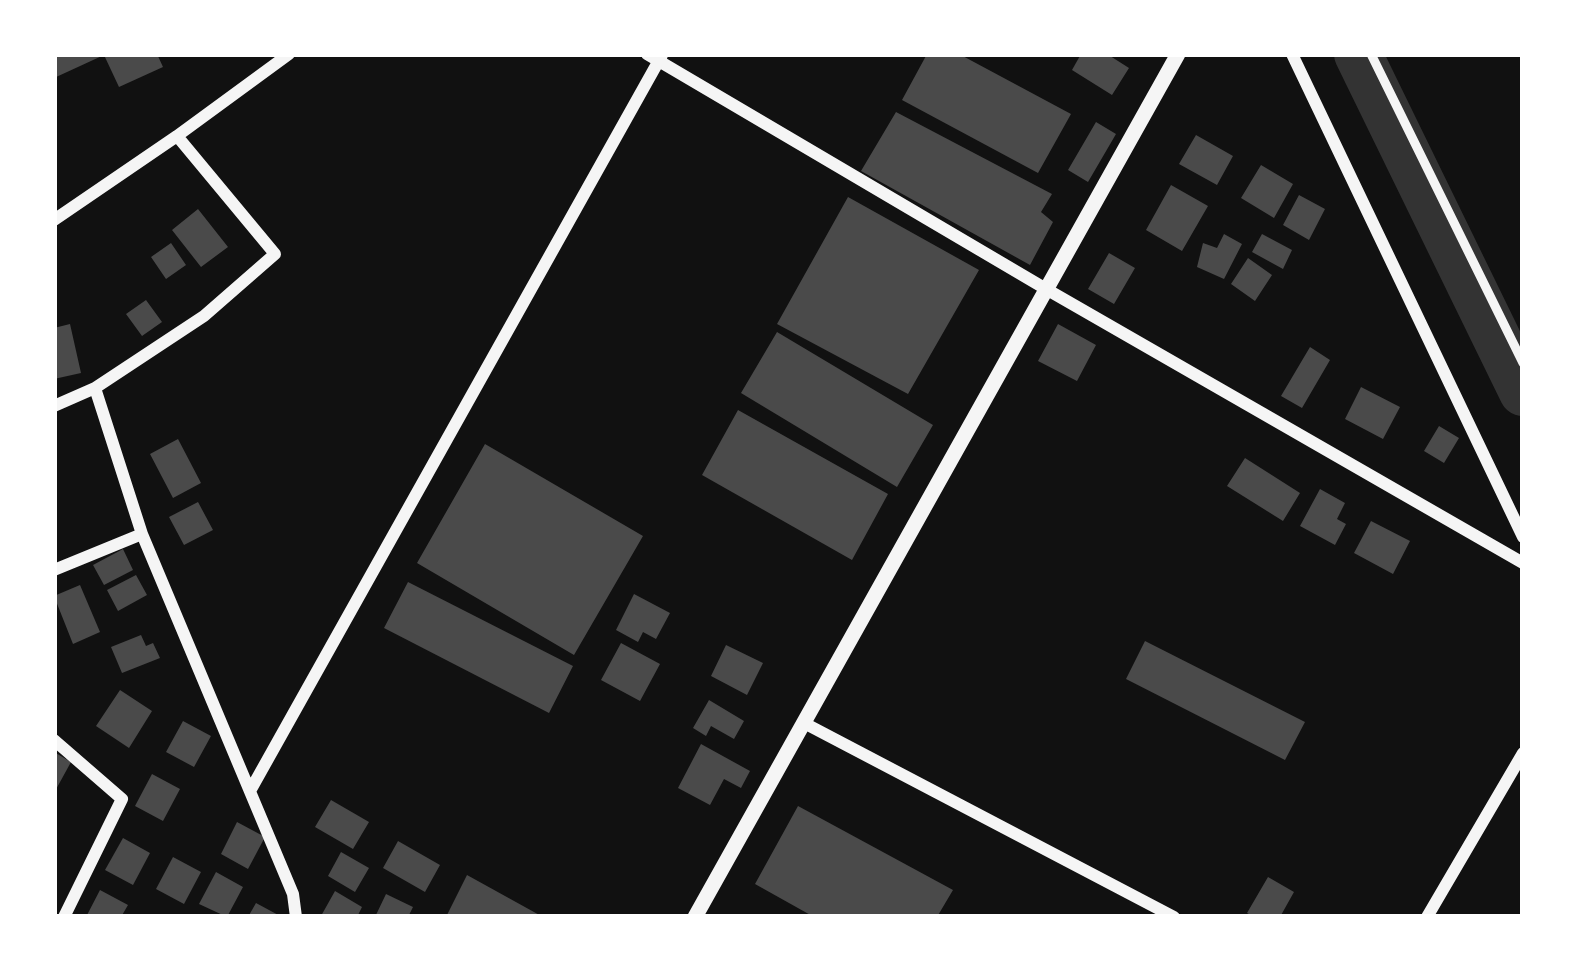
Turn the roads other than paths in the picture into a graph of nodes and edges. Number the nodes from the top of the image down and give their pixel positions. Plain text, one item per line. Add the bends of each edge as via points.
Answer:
1 (289, 54) edge
2 (1178, 54) edge
3 (1292, 54) edge
4 (1371, 54) edge
5 (656, 56) edge
6 (177, 136) junction
7 (54, 220) edge
8 (1046, 289) junction
9 (1523, 364) edge
10 (95, 388) junction
11 (54, 406) edge
12 (142, 534) junction
13 (1523, 537) edge
14 (1523, 563) edge
15 (54, 570) edge
16 (804, 723) junction
17 (54, 740) edge
18 (1523, 753) edge
19 (250, 791) junction
20 (64, 917) edge
21 (296, 917) edge
22 (695, 917) edge
23 (1174, 917) edge
24 (1427, 917) edge

1 - 6 street
2 - 8 street
3 - 13 street
4 - 9 street
5 - 8 street
5 - 19 street
6 - 7 street
6 - 10 street via 275,254 204,316
8 - 14 street
8 - 16 street
10 - 11 street
10 - 12 street
12 - 15 street
12 - 19 street
16 - 22 street
16 - 23 street
17 - 20 street via 122,799
18 - 24 street
19 - 21 street

